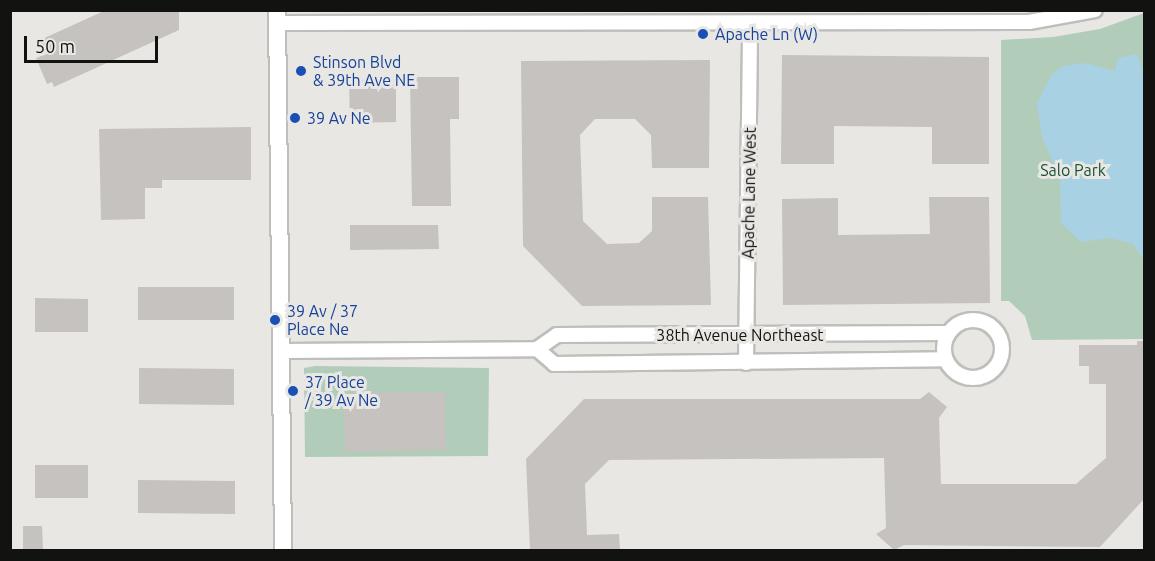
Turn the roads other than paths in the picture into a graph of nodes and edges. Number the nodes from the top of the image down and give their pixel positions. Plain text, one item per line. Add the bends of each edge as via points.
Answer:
1 (1095, 10) edge
2 (277, 16) edge
3 (750, 22) junction
4 (948, 333) junction
5 (746, 335) junction
6 (537, 349) junction
7 (282, 351) junction
8 (945, 359) junction
9 (746, 363) junction
10 (283, 550) edge

1 - 3 street via 1029,22
2 - 3 street
2 - 7 street
3 - 5 street, Apache Lane West
4 - 5 street, 38th Avenue Northeast
4 - 8 street
4 - 8 street, 38th Avenue Northeast via 956,325 977,320 996,331 1002,349 994,369 974,378 963,376
5 - 6 street, 38th Avenue Northeast via 557,335
5 - 9 street, Apache Lane West
6 - 7 street, 38th Avenue Northeast
6 - 9 street, 38th Avenue Northeast via 554,364
7 - 10 street
8 - 9 street, 38th Avenue Northeast

